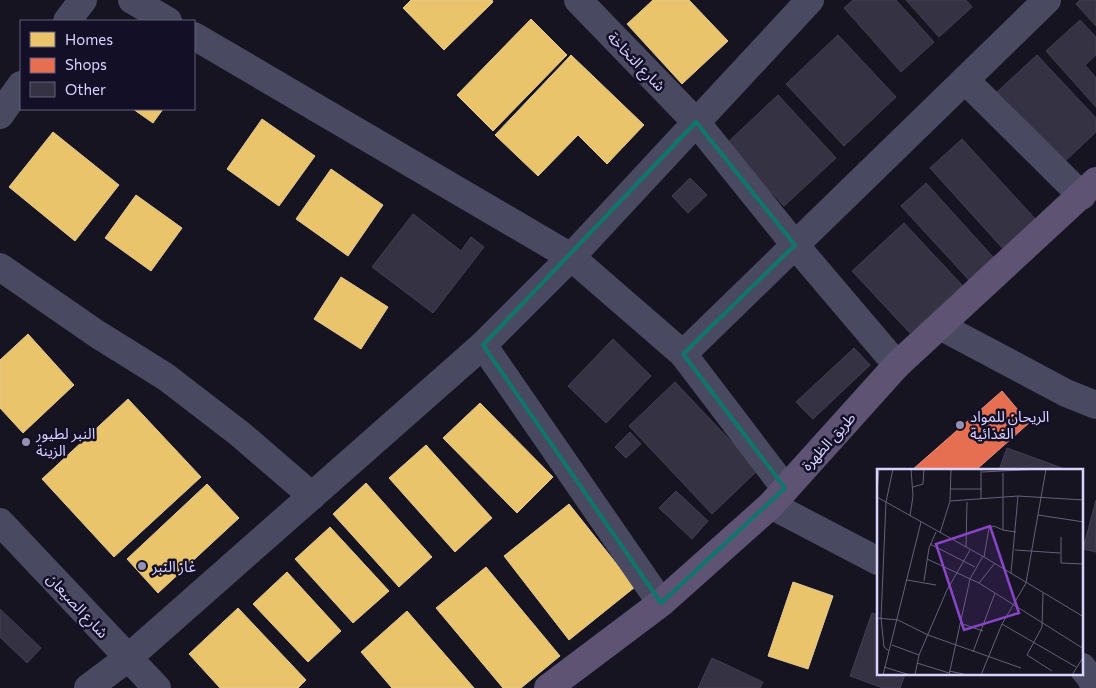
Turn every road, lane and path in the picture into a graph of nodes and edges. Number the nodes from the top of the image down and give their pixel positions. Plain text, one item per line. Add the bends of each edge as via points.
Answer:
1 (83, 0) edge
2 (132, 0) edge
3 (578, 0) edge
4 (810, 0) edge
5 (1047, 0) edge
6 (68, 20) edge
7 (166, 20) edge
8 (195, 37) edge
9 (965, 80) junction
10 (20, 86) edge
11 (0, 115) edge
12 (696, 122) junction
13 (1089, 188) edge
14 (795, 245) junction
15 (570, 258) junction
16 (0, 268) edge
17 (940, 326) junction
18 (483, 345) junction
19 (683, 354) junction
20 (897, 366) junction
21 (1096, 405) edge
22 (312, 496) junction
23 (778, 497) junction
24 (0, 522) edge
25 (877, 560) edge
26 (661, 603) junction
27 (128, 658) junction
28 (1084, 670) edge
29 (88, 688) edge
30 (157, 688) edge
31 (548, 688) edge
32 (1094, 688) edge

1 - 6 street
2 - 7 street
3 - 12 street, شارع التخاخة
4 - 12 street
5 - 9 street
8 - 15 street
9 - 13 street
9 - 14 street
10 - 11 street
12 - 14 street, شارع التخاخة
12 - 15 street
13 - 17 main road, طريق الظهرة
14 - 19 street
14 - 20 street, شارع التخاخة
15 - 18 street
15 - 19 street
16 - 22 street via 166,377 240,434
17 - 20 main road, طريق الظهرة
17 - 21 street via 1066,393
18 - 22 street
18 - 26 street
19 - 23 street
20 - 23 main road, طريق الظهرة
22 - 27 street
23 - 25 street
23 - 26 main road, طريق الظهرة
24 - 27 street, شارع الصيعان
26 - 31 main road, طريق الظهرة
27 - 29 street
27 - 30 street, شارع الصيعان
28 - 32 street

